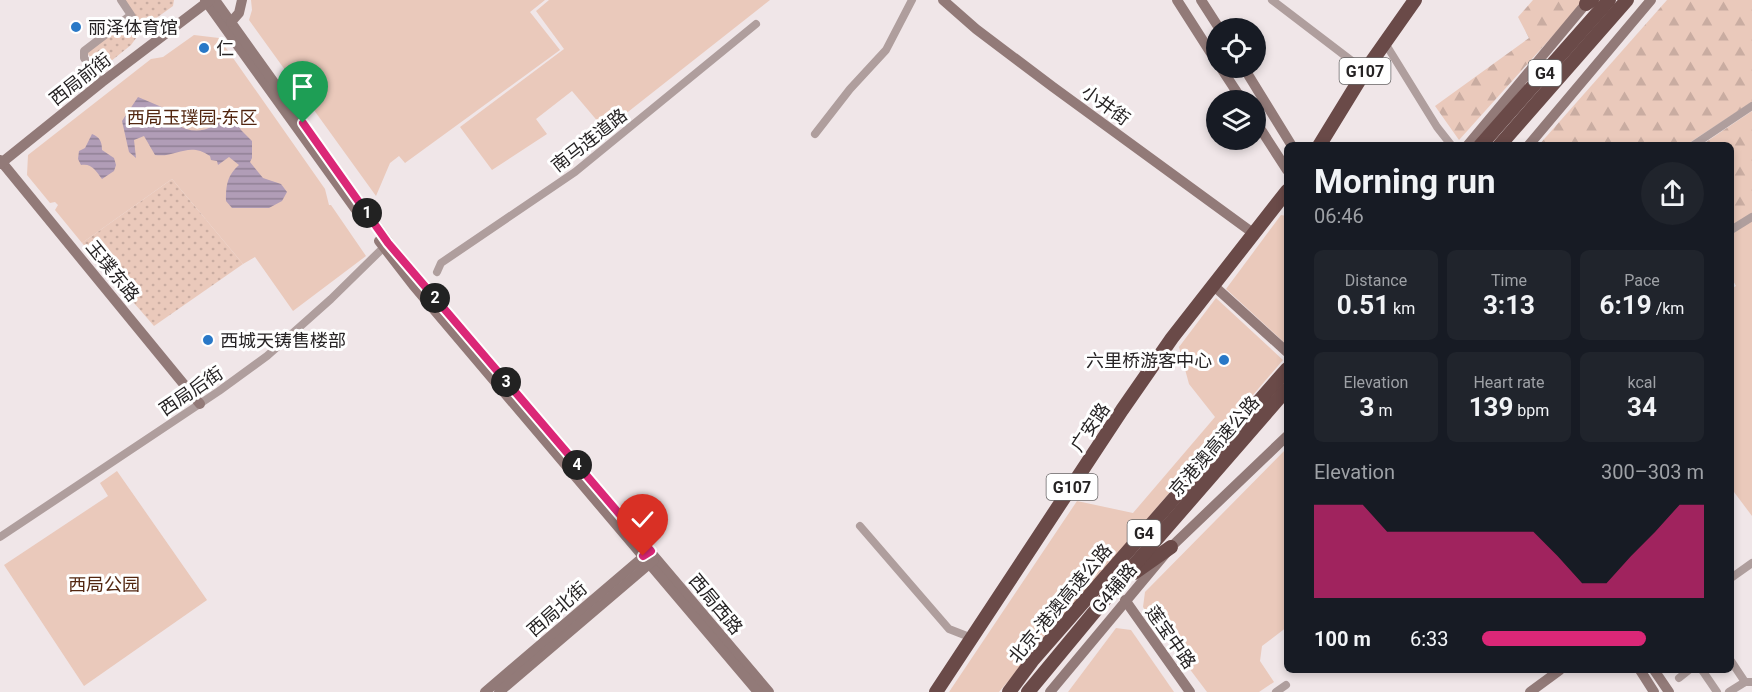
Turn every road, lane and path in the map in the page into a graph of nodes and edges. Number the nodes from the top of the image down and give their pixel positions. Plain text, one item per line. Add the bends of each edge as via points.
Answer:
1 (121, 0) edge
2 (242, 0) edge
3 (912, 0) edge
4 (943, 0) edge
5 (1177, 0) edge
6 (1201, 0) edge
7 (1272, 0) edge
8 (1415, 0) edge
9 (1609, 0) edge
10 (1627, 0) edge
11 (1651, 0) edge
12 (209, 1) edge
13 (1589, 1) edge
14 (1213, 18) edge
15 (231, 22) junction
16 (756, 24) dead end
17 (1385, 43) junction
18 (1206, 45) edge
19 (1365, 71) junction
20 (1250, 78) edge
21 (102, 82) junction
22 (1752, 106) edge
23 (1283, 129) junction
24 (815, 134) dead end
25 (1266, 137) joint
26 (1290, 142) edge
27 (1321, 142) edge
28 (1449, 142) edge
29 (1470, 142) edge
30 (1484, 142) edge
31 (1503, 142) edge
32 (1531, 142) edge
33 (1698, 142) edge
34 (1, 162) edge
35 (1284, 165) edge
36 (1284, 194) edge
37 (1752, 218) edge
38 (1734, 228) edge
39 (1253, 233) junction
40 (383, 248) junction
41 (437, 272) dead end
42 (1214, 286) junction
43 (1284, 349) edge
44 (1284, 372) edge
45 (1284, 392) edge
46 (200, 404) junction
47 (1284, 439) edge
48 (860, 526) dead end
49 (0, 537) edge
50 (1171, 547) junction
51 (650, 557) junction
52 (1752, 563) edge
53 (1734, 576) edge
54 (1115, 587) junction
55 (1125, 600) junction
56 (972, 638) junction
57 (1734, 664) edge
58 (1043, 671) junction
59 (1556, 673) edge
60 (1642, 673) edge
61 (1656, 673) edge
62 (1685, 673) edge
63 (1704, 673) edge
64 (1678, 678) dead end
65 (1749, 682) edge
66 (1286, 685) dead end
67 (485, 692) edge
68 (499, 692) edge
69 (758, 692) edge
70 (769, 692) edge
71 (936, 692) edge
72 (1009, 692) edge
73 (1028, 692) edge
74 (1034, 692) edge
75 (1050, 692) edge
76 (1190, 692) edge
77 (1276, 692) edge
78 (1530, 692) edge
79 (1654, 692) edge
80 (1669, 692) edge
81 (1717, 692) edge
82 (1729, 692) edge

1 - 21 street via 131,15 84,51 84,58
2 - 15 street via 239,13
3 - 24 street via 886,50
4 - 39 street, 小井街 via 1053,87
5 - 18 street
6 - 14 street
7 - 19 street
8 - 17 highway, G107
9 - 30 highway, G4
10 - 31 highway, G4
11 - 32 street
12 - 15 street, 西局西路
12 - 21 street, 西局前街
12 - 40 street, 西局西路
13 - 29 street
15 - 51 street, 西局西路 via 388,243
16 - 41 street, 南马连道路 via 575,172 441,262
17 - 19 highway, G107
17 - 28 street
19 - 27 highway, G107
20 - 23 street
21 - 34 street, 西局前街
22 - 33 street
23 - 25 street via 1279,135
23 - 26 street
25 - 35 street
34 - 46 street, 玉璞东路
36 - 39 highway, 广安路 / G107
37 - 38 street
39 - 42 highway, 广安路 / G107
40 - 46 street, 西局后街 via 267,356
40 - 51 street, 西局西路
42 - 43 street
42 - 56 highway, 广安路 / G107 via 1122,410
44 - 72 highway, 北京-港澳高速公路 / G4
45 - 54 highway, 京港澳高速公路 / G4
46 - 49 street, 西局后街
47 - 50 street, G4辅路
48 - 56 street via 949,629
50 - 54 highway
50 - 55 street, G4辅路
51 - 67 street, 西局北街
51 - 68 street, 西局北街
51 - 69 street, 西局西路
51 - 70 street, 西局西路
52 - 53 street
54 - 58 highway, 京港澳高速公路 / G4
55 - 75 street, G4辅路
55 - 76 street, 莲宝中路
56 - 71 highway, 广安路 / G107
57 - 65 street
58 - 73 highway, 京港澳高速公路 / G4
58 - 74 highway
59 - 78 street
60 - 79 street
61 - 80 street
62 - 64 street
63 - 81 street
65 - 82 street
66 - 77 street

